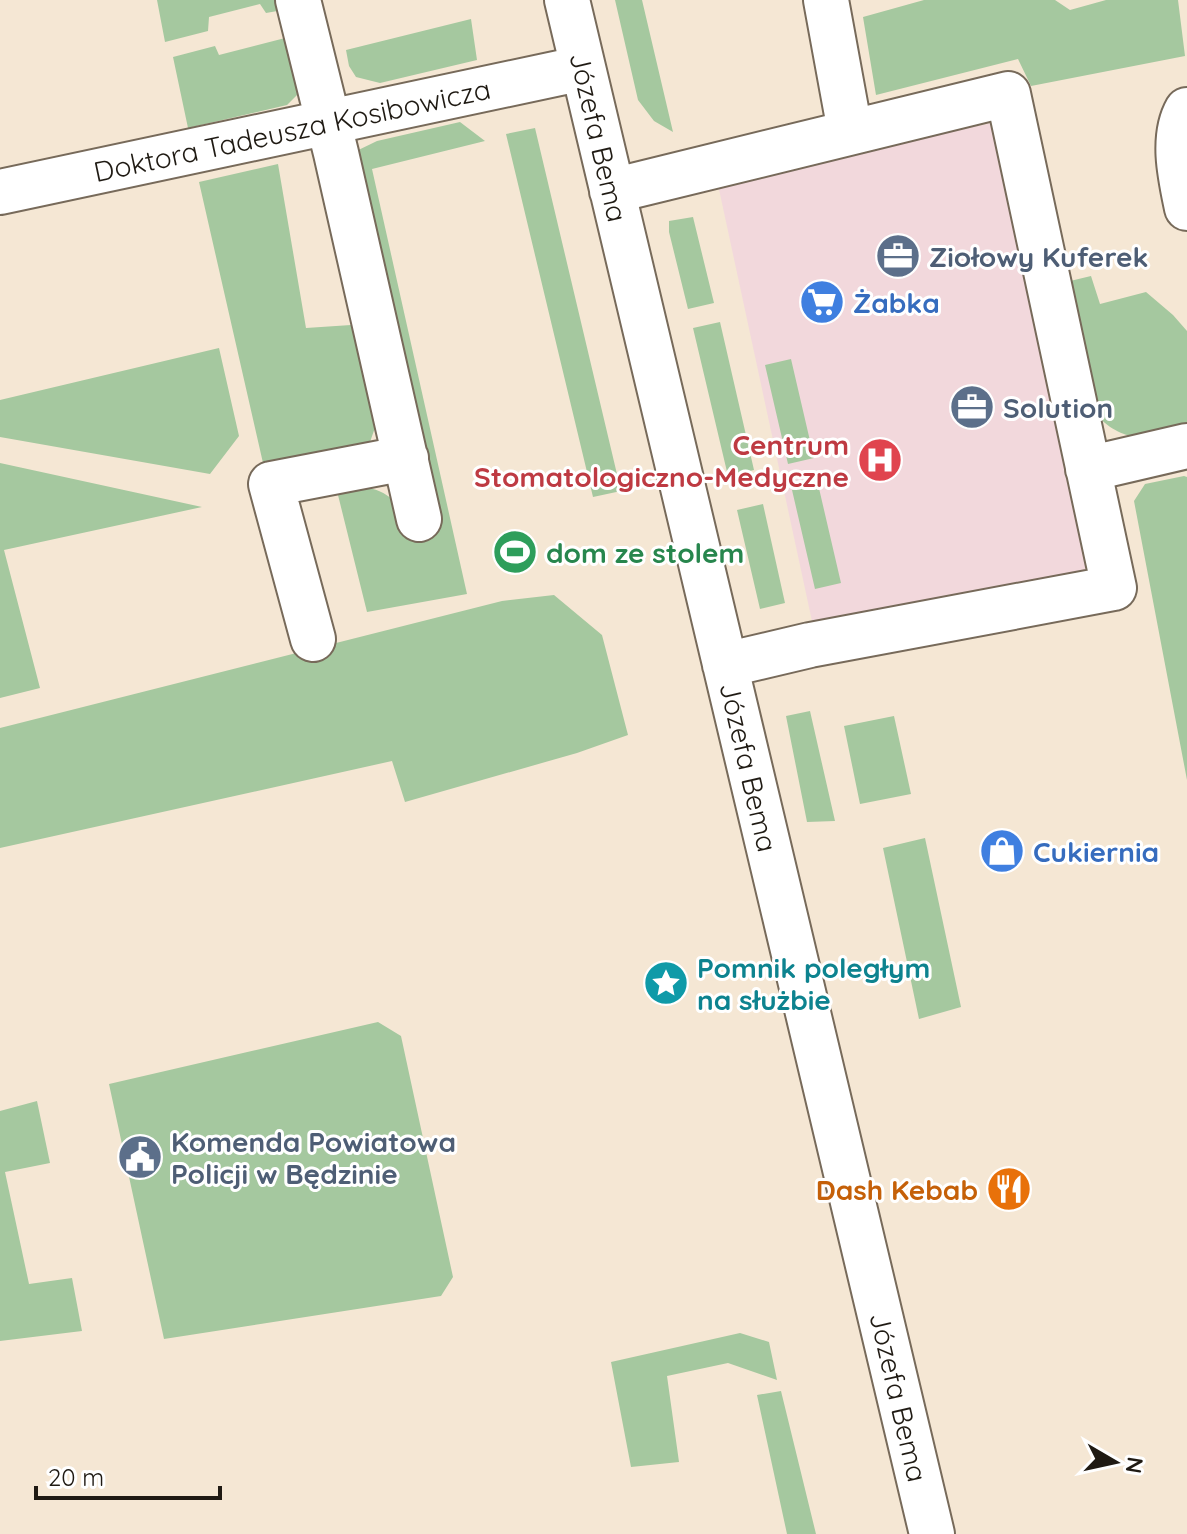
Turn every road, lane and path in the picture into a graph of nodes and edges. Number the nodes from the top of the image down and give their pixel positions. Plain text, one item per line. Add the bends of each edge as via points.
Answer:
1 (298, 0) edge
2 (567, 0) edge
3 (826, 0) edge
4 (583, 68) junction
5 (1187, 110) edge
6 (328, 123) junction
7 (850, 131) junction
8 (612, 191) junction
9 (0, 192) edge
10 (1187, 208) edge
11 (1187, 446) edge
12 (406, 458) junction
13 (1088, 469) junction
14 (419, 519) dead end
15 (313, 639) dead end
16 (725, 665) junction
17 (932, 1534) edge

1 - 6 street
2 - 4 street, Józefa Bema
3 - 7 street
4 - 6 street, Doktora Tadeusza Kosibowicza
4 - 8 street, Józefa Bema
5 - 10 street via 1181,120 1179,172
6 - 9 street, Doktora Tadeusza Kosibowicza
6 - 12 street
7 - 8 street
7 - 13 street via 1008,94
8 - 16 street, Józefa Bema
11 - 13 street
12 - 14 street
12 - 15 street via 271,484
13 - 16 street via 1114,588
16 - 17 street, Józefa Bema

